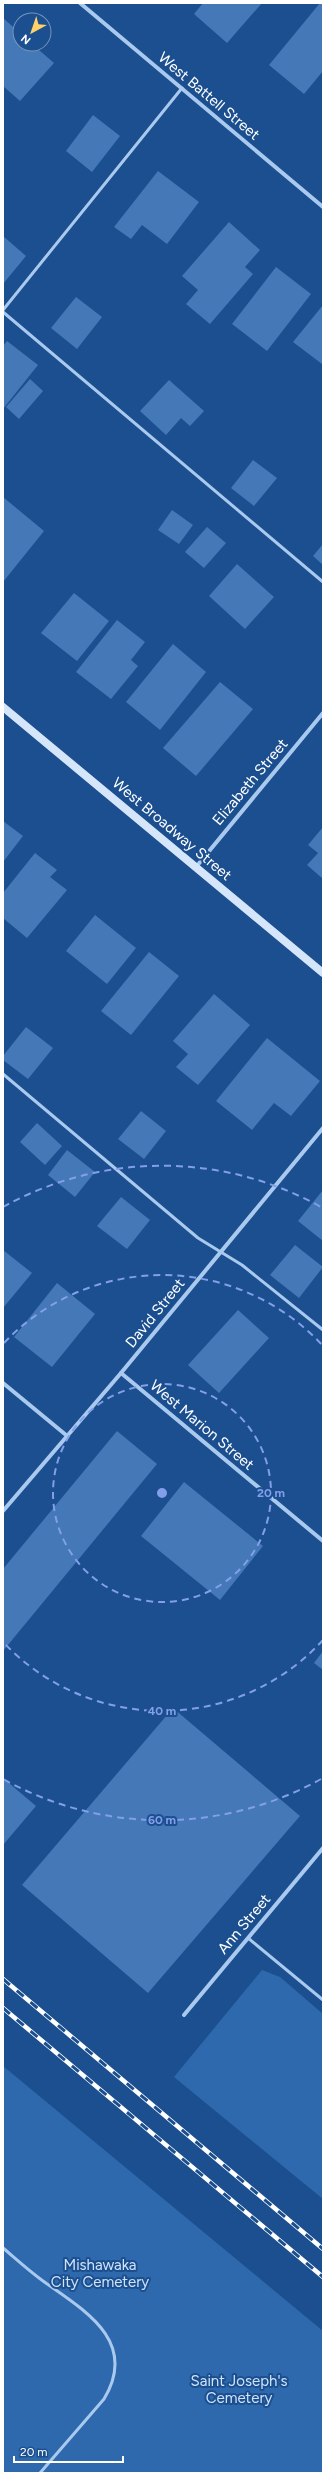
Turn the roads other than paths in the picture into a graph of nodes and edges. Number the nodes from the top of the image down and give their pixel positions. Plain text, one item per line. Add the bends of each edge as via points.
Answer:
1 (80, 3) edge
2 (182, 88) junction
3 (323, 207) edge
4 (3, 311) edge
5 (323, 582) edge
6 (3, 707) edge
7 (323, 713) edge
8 (196, 867) junction
9 (323, 973) edge
10 (3, 1074) edge
11 (323, 1128) edge
12 (220, 1252) junction
13 (323, 1330) edge
14 (121, 1373) junction
15 (3, 1383) edge
16 (66, 1435) junction
17 (3, 1511) edge
18 (323, 1541) edge
19 (323, 1848) edge
20 (248, 1938) junction
21 (323, 2000) edge
22 (184, 2015) dead end
23 (3, 2248) edge
24 (40, 2473) edge

1 - 2 street, West Battell Street
2 - 3 street, West Battell Street
2 - 4 lane
4 - 5 lane
6 - 8 street, West Broadway Street
7 - 8 street, Elizabeth Street
8 - 9 street, West Broadway Street
10 - 12 lane via 198,1238
11 - 12 street, David Street
12 - 13 lane via 242,1265
12 - 14 street, David Street
14 - 16 street, David Street
14 - 18 street, West Marion Street
15 - 16 street
16 - 17 street, David Street
19 - 20 street, Ann Street
20 - 21 lane
20 - 22 street, Ann Street
23 - 24 lane via 41,2280 93,2317 112,2345 115,2368 110,2390

